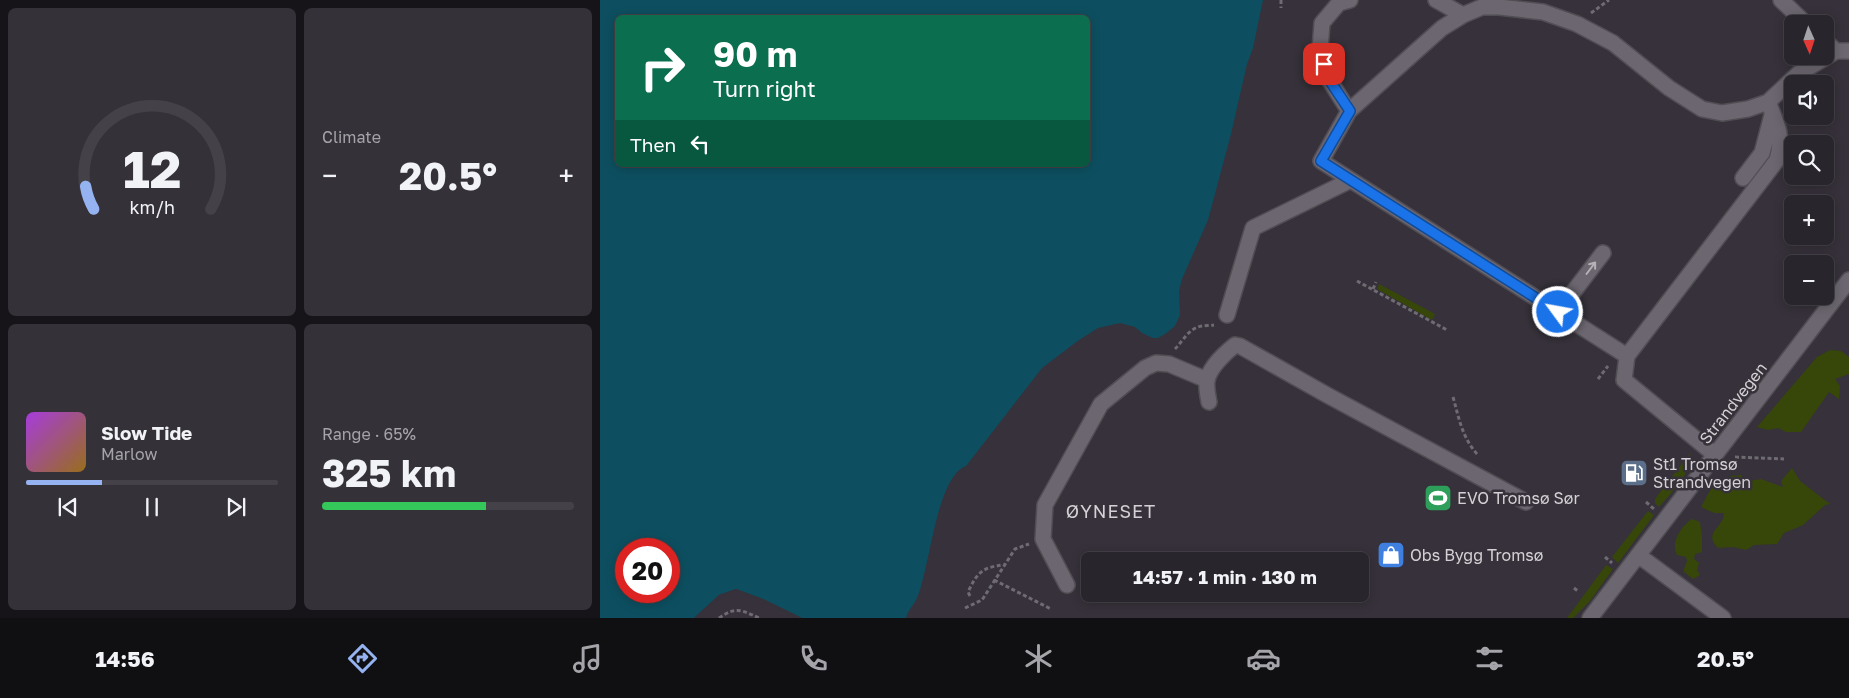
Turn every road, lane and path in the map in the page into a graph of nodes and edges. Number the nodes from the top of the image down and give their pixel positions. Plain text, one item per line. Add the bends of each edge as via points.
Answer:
1 (1280, 0) edge
2 (1350, 0) edge
3 (1436, 0) edge
4 (1781, 0) edge
5 (1281, 8) dead end
6 (1463, 15) junction
7 (1797, 15) edge
8 (1837, 48) edge
9 (1770, 108) junction
10 (1350, 111) junction
11 (1743, 178) dead end
12 (1351, 180) junction
13 (1603, 253) dead end
14 (1849, 280) edge
15 (1357, 281) dead end
16 (1376, 282) dead end
17 (1373, 290) junction
18 (1558, 312) junction
19 (1227, 315) joint
20 (1447, 330) dead end
21 (1627, 356) junction
22 (1160, 363) junction
23 (1207, 380) junction
24 (1453, 397) dead end
25 (1209, 402) dead end
26 (1716, 452) junction
27 (1480, 457) dead end
28 (1784, 459) dead end
29 (1668, 463) dead end
30 (1673, 467) dead end
31 (1526, 502) dead end
32 (1043, 539) junction
33 (1638, 555) junction
34 (1004, 565) junction
35 (994, 580) junction
36 (1067, 584) dead end
37 (1574, 588) dead end
38 (1579, 592) dead end
39 (970, 596) dead end
40 (965, 608) dead end
41 (1051, 609) dead end
42 (718, 618) edge
43 (759, 618) edge
44 (1590, 618) edge
45 (1723, 618) edge

1 - 5 path
2 - 10 street via 1339,3 1322,23 1320,50 1328,78
3 - 6 street
4 - 7 street
6 - 9 street via 1482,7 1499,6 1543,12 1577,24 1614,43 1669,88 1702,109 1722,113
6 - 10 street via 1442,28
8 - 9 street via 1798,74
9 - 11 street via 1762,153
9 - 21 street via 1781,146 1777,160
10 - 12 street via 1321,161
12 - 18 street
12 - 19 street via 1254,228
18 -> 13 street
14 - 26 street, Strandvegen
15 - 17 path
16 - 17 path
17 - 20 path
18 - 21 street
19 - 22 path via 1220,324 1194,328
21 - 26 street via 1624,380
22 - 23 street
22 - 32 street via 1145,368 1102,404 1045,505
23 - 25 street
23 - 31 street via 1229,350 1235,345 1240,346
24 - 27 path via 1463,434
26 - 28 path via 1736,457
26 - 33 street, Strandvegen
29 - 30 path
32 - 34 path via 1016,549
32 - 36 street
33 - 44 street, Strandvegen
33 - 45 street
34 - 35 path
34 - 39 path via 992,566 978,574 968,592
35 - 40 path via 982,600
35 - 41 path
37 - 38 path
42 - 43 path via 738,610

